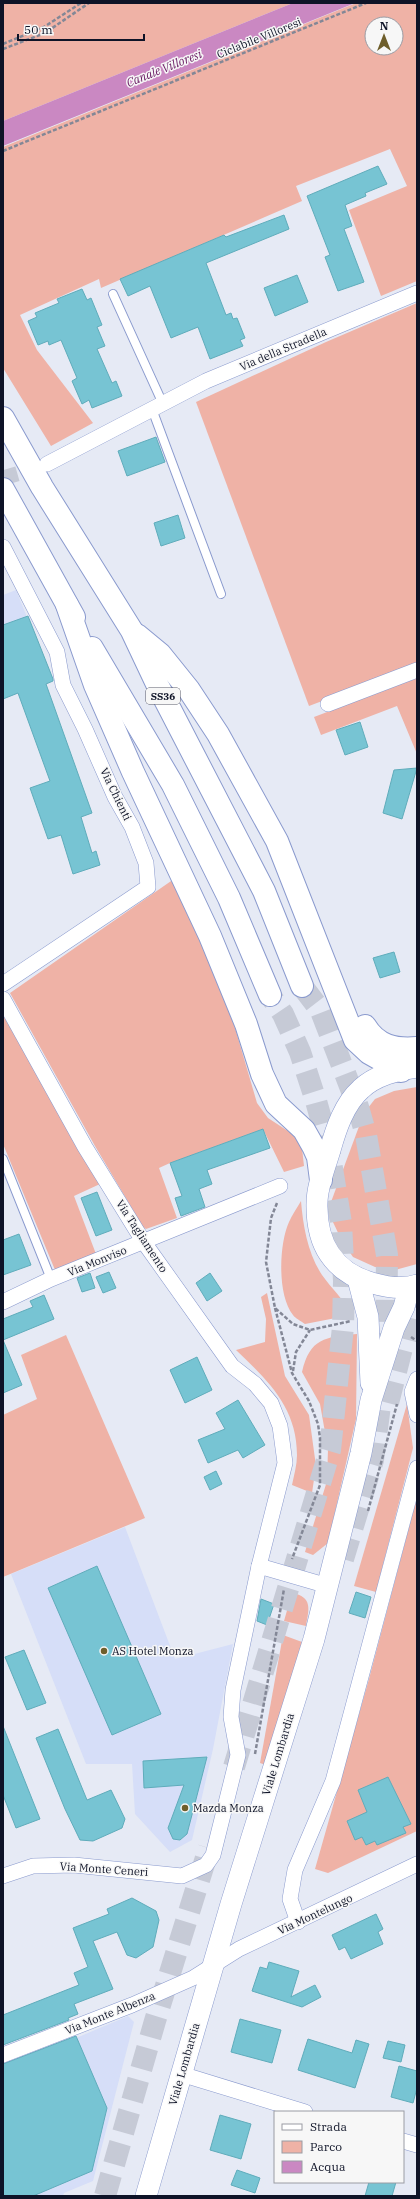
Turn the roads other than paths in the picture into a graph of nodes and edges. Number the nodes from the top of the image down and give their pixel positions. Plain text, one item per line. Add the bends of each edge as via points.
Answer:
1 (417, 293) edge
2 (113, 294) dead end
3 (158, 406) junction
4 (3, 418) edge
5 (47, 464) tunnel mouth
6 (3, 488) edge
7 (3, 547) edge
8 (222, 594) dead end
9 (67, 605) junction
10 (132, 630) junction
11 (417, 670) edge
12 (328, 704) dead end
13 (277, 841) junction
14 (3, 984) edge
15 (302, 986) tunnel mouth
16 (270, 995) tunnel mouth
17 (3, 999) edge
18 (417, 1048) edge
19 (409, 1069) edge
20 (3, 1159) edge
21 (321, 1180) junction
22 (280, 1186) road end
23 (143, 1242) junction
24 (52, 1279) junction
25 (358, 1279) junction
26 (413, 1286) edge
27 (3, 1302) edge
28 (416, 1379) edge
29 (371, 1400) junction
30 (417, 1415) edge
31 (417, 1468) edge
32 (259, 1566) junction
33 (328, 1586) junction
34 (417, 1864) edge
35 (3, 1876) edge
36 (298, 1922) junction
37 (213, 1965) junction
38 (3, 2055) edge
39 (181, 2074) junction
40 (302, 2111) edge
41 (404, 2141) edge
42 (417, 2145) edge
43 (146, 2196) edge

1 - 3 street, Via della Stradella via 206,381
2 - 3 lane
3 - 5 street, Via della Stradella
3 - 8 lane
4 - 10 highway, SS36 via 42,487
6 - 9 highway
7 - 14 street, Via Chienti via 57,652 63,685 115,797 132,827 146,863 148,888
9 - 16 highway via 173,785 229,898
9 - 21 highway via 98,692 210,936 246,1024 262,1074 276,1104 304,1130 313,1146 318,1157
10 - 13 highway, SS36 via 160,654 189,690 218,734
10 - 15 highway, SS36 via 158,686 264,891
11 - 12 street
13 - 18 highway via 325,917 363,1024 371,1036 383,1044 396,1048
13 - 19 highway, SS36 via 317,939 348,1028 355,1040 369,1053
17 - 23 street, Via Tagliamento via 85,1147
19 - 21 main road via 378,1078 362,1088 348,1102 333,1139
20 - 24 lane
21 - 25 main road via 316,1202 322,1240 337,1266
22 - 23 street, Via Monviso
23 - 24 street, Via Monviso
23 - 32 street, Via Tagliamento via 232,1366 255,1384 271,1403 280,1426 285,1464
24 - 27 street, Via Monviso
25 - 26 main road via 383,1286
25 - 29 main road, Viale Lombardia via 368,1317
26 - 29 main road, Viale Lombardia via 394,1328
28 - 30 street via 412,1392
29 - 33 main road, Viale Lombardia via 362,1453
31 - 36 street via 333,1781 295,1870 290,1899
32 - 33 street
32 - 35 street, Via Monte Ceneri via 233,1690 231,1717 238,1755 213,1855 206,1865 182,1876 74,1865 33,1866
33 - 37 main road, Viale Lombardia
34 - 36 street, Via Montelungo
36 - 37 street, Via Montelungo via 239,1949
37 - 38 street, Via Monte Albenza via 193,1978 132,2005
37 - 39 main road, Viale Lombardia
39 - 40 street
39 - 43 main road, Viale Lombardia
41 - 42 street

